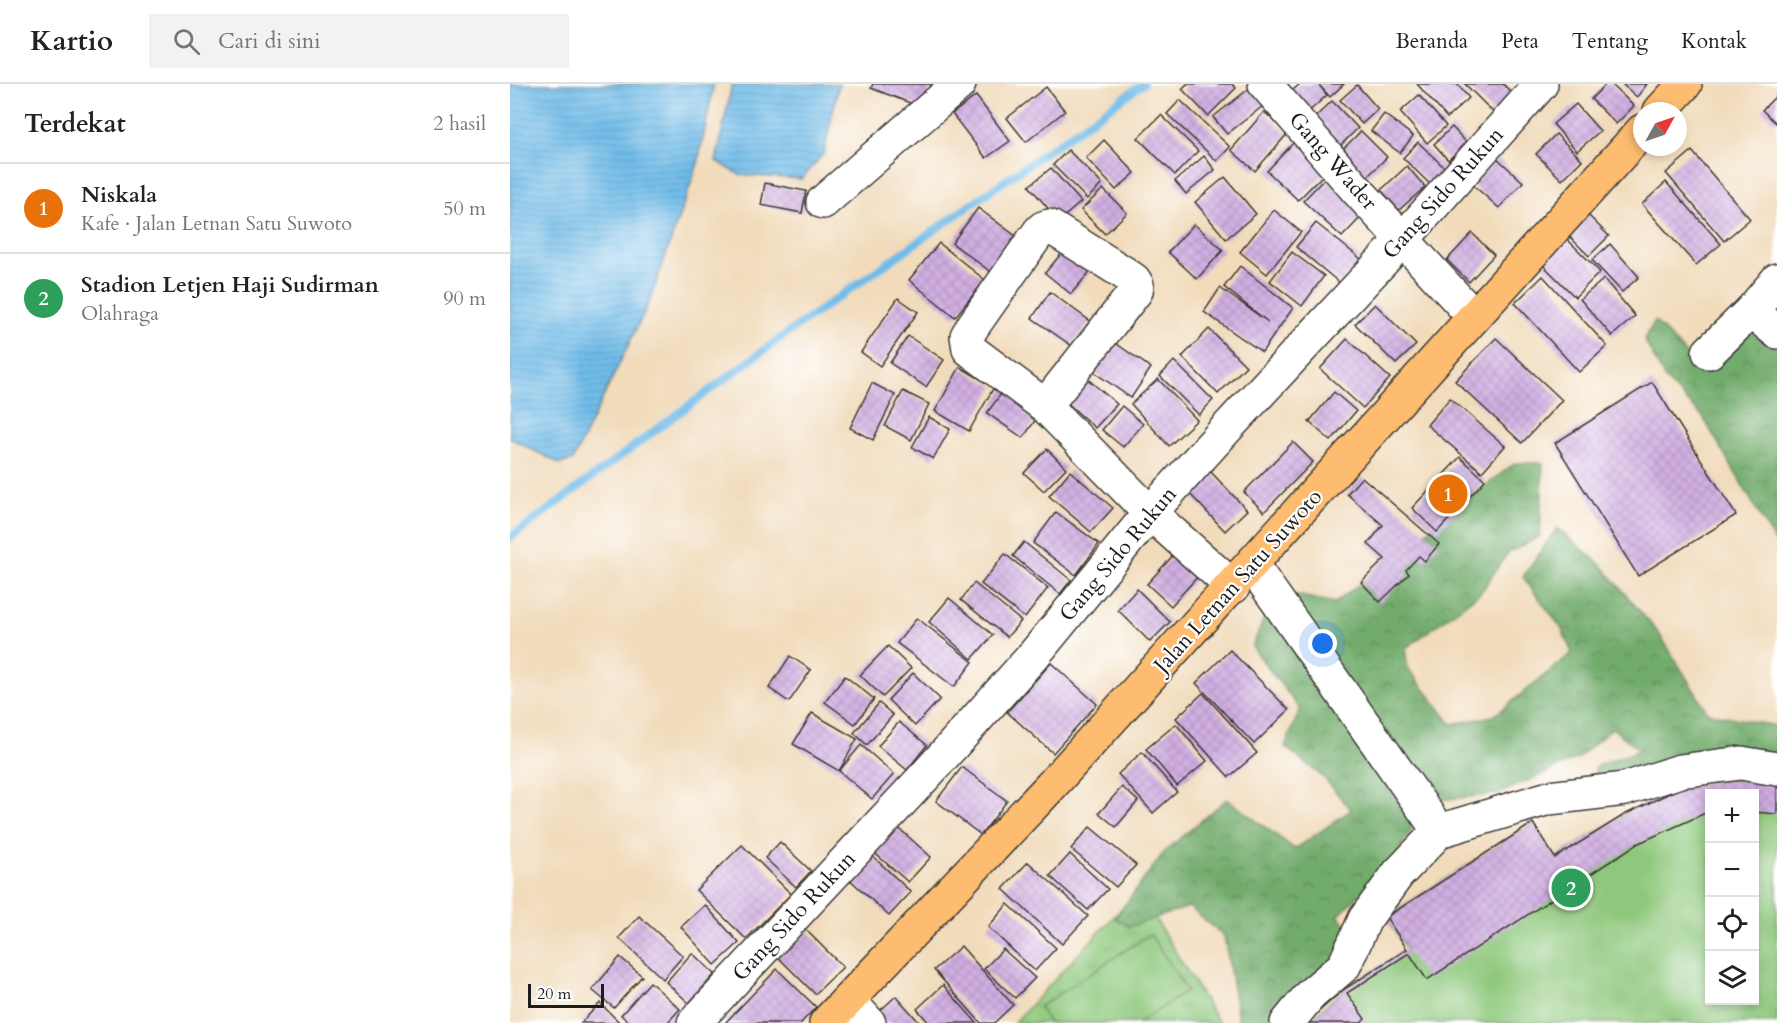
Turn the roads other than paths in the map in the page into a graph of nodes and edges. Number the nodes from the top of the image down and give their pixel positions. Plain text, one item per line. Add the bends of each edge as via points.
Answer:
1 (959, 84) edge
2 (1265, 84) edge
3 (1685, 84) edge
4 (1525, 89) edge
5 (1668, 102) edge
6 (1633, 141) edge
7 (823, 202) dead end
8 (1403, 239) junction
9 (1777, 280) edge
10 (1751, 311) junction
11 (1474, 317) junction
12 (1777, 332) edge
13 (1710, 352) dead end
14 (1045, 406) junction
15 (1150, 513) junction
16 (1242, 576) junction
17 (1777, 769) edge
18 (1439, 831) junction
19 (859, 1011) edge
20 (694, 1023) edge
21 (826, 1023) edge
22 (1287, 1023) edge

1 - 7 street
2 - 8 street, Gang Wader
3 - 5 main road
4 - 8 street, Gang Sido Rukun
6 - 11 main road, Jalan Letnan Satu Suwoto
8 - 11 street, Gang Wader
8 - 15 street, Gang Sido Rukun
9 - 10 street
10 - 12 street
10 - 13 street
11 - 16 main road, Jalan Letnan Satu Suwoto
14 - 14 street via 1137,285 1049,226 1039,232 967,336 969,349
14 - 15 street
15 - 16 street
15 - 20 street, Gang Sido Rukun via 1002,690
16 - 18 street
16 - 19 main road, Jalan Letnan Satu Suwoto via 1050,787
17 - 18 street via 1740,763 1680,771 1625,789 1550,798
18 - 22 street via 1398,874 1365,919 1344,966 1310,994
19 - 21 main road, Jalan Letnan Satu Suwoto

